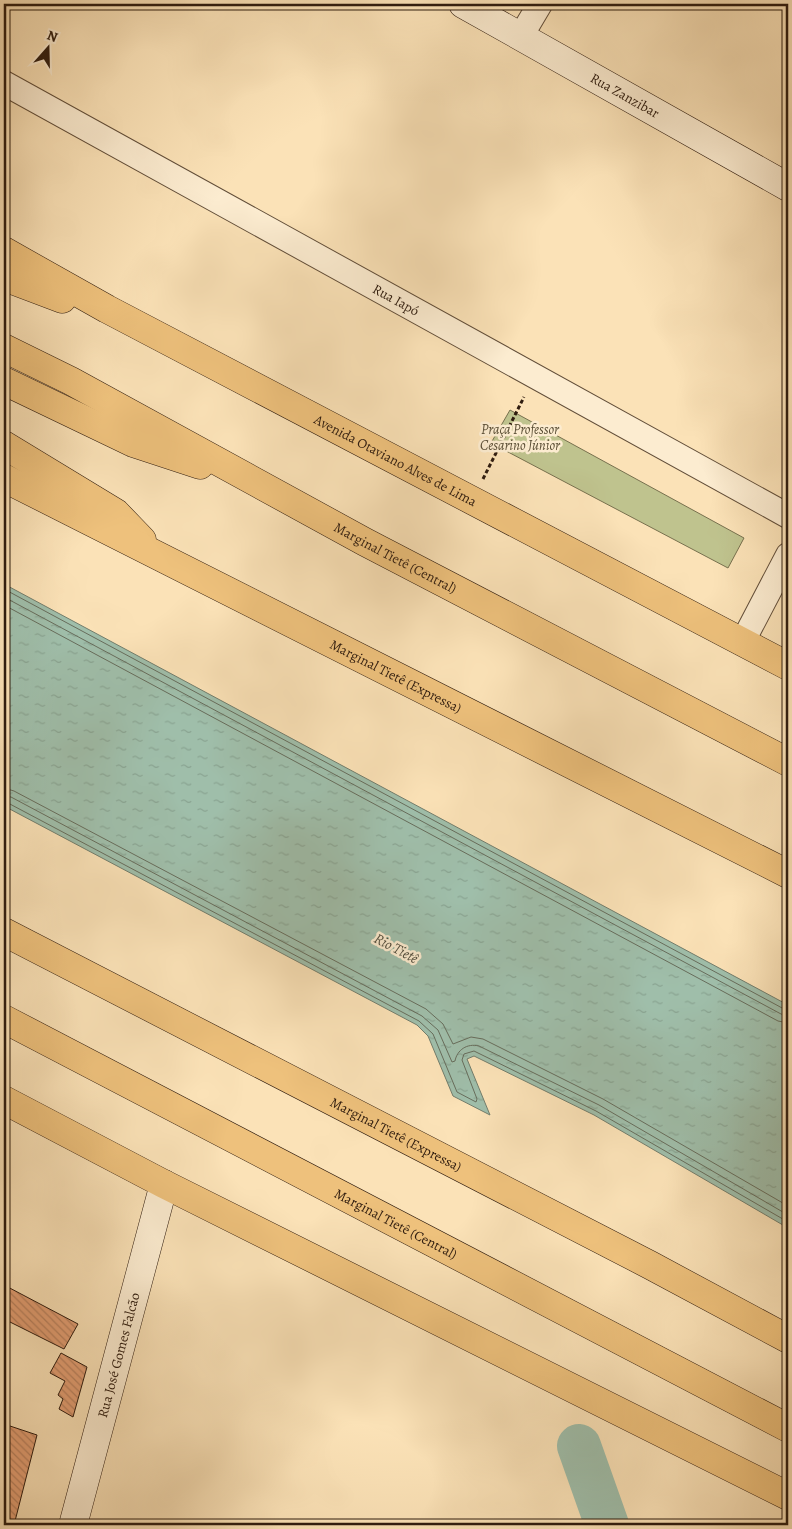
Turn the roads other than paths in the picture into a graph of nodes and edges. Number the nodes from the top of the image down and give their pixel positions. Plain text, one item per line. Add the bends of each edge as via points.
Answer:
1 (463, 4) edge
2 (540, 4) edge
3 (521, 36) junction
4 (4, 83) edge
5 (788, 187) edge
6 (4, 251) edge
7 (4, 277) edge
8 (107, 309) junction
9 (4, 348) edge
10 (4, 381) edge
11 (4, 445) edge
12 (238, 472) junction
13 (4, 478) edge
14 (788, 516) edge
15 (155, 554) junction
16 (788, 554) edge
17 (742, 643) junction
18 (788, 666) edge
19 (788, 762) edge
20 (788, 874) edge
21 (4, 932) edge
22 (4, 1019) edge
23 (4, 1100) edge
24 (164, 1184) junction
25 (788, 1339) edge
26 (788, 1428) edge
27 (788, 1496) edge
28 (73, 1525) edge

1 - 3 street, Rua Zanzibar
2 - 3 street
3 - 5 street, Rua Zanzibar
4 - 14 street, Rua Iapó
6 - 8 highway, Avenida Otaviano Alves de Lima
7 - 8 highway via 67,301
8 - 17 highway, Avenida Otaviano Alves de Lima
9 - 12 highway, Marginal Tietê (Central)
10 - 12 highway via 133,443 210,468
11 - 15 highway via 116,513
12 - 19 highway, Marginal Tietê (Central) via 374,547
13 - 15 highway, Marginal Tietê (Expressa)
15 - 20 highway, Marginal Tietê (Expressa)
16 - 17 street
17 - 18 highway, Avenida Otaviano Alves de Lima
21 - 25 highway, Marginal Tietê (Expressa)
22 - 26 highway, Marginal Tietê (Central)
23 - 24 highway
24 - 27 highway
24 - 28 street, Rua José Gomes Falcão

